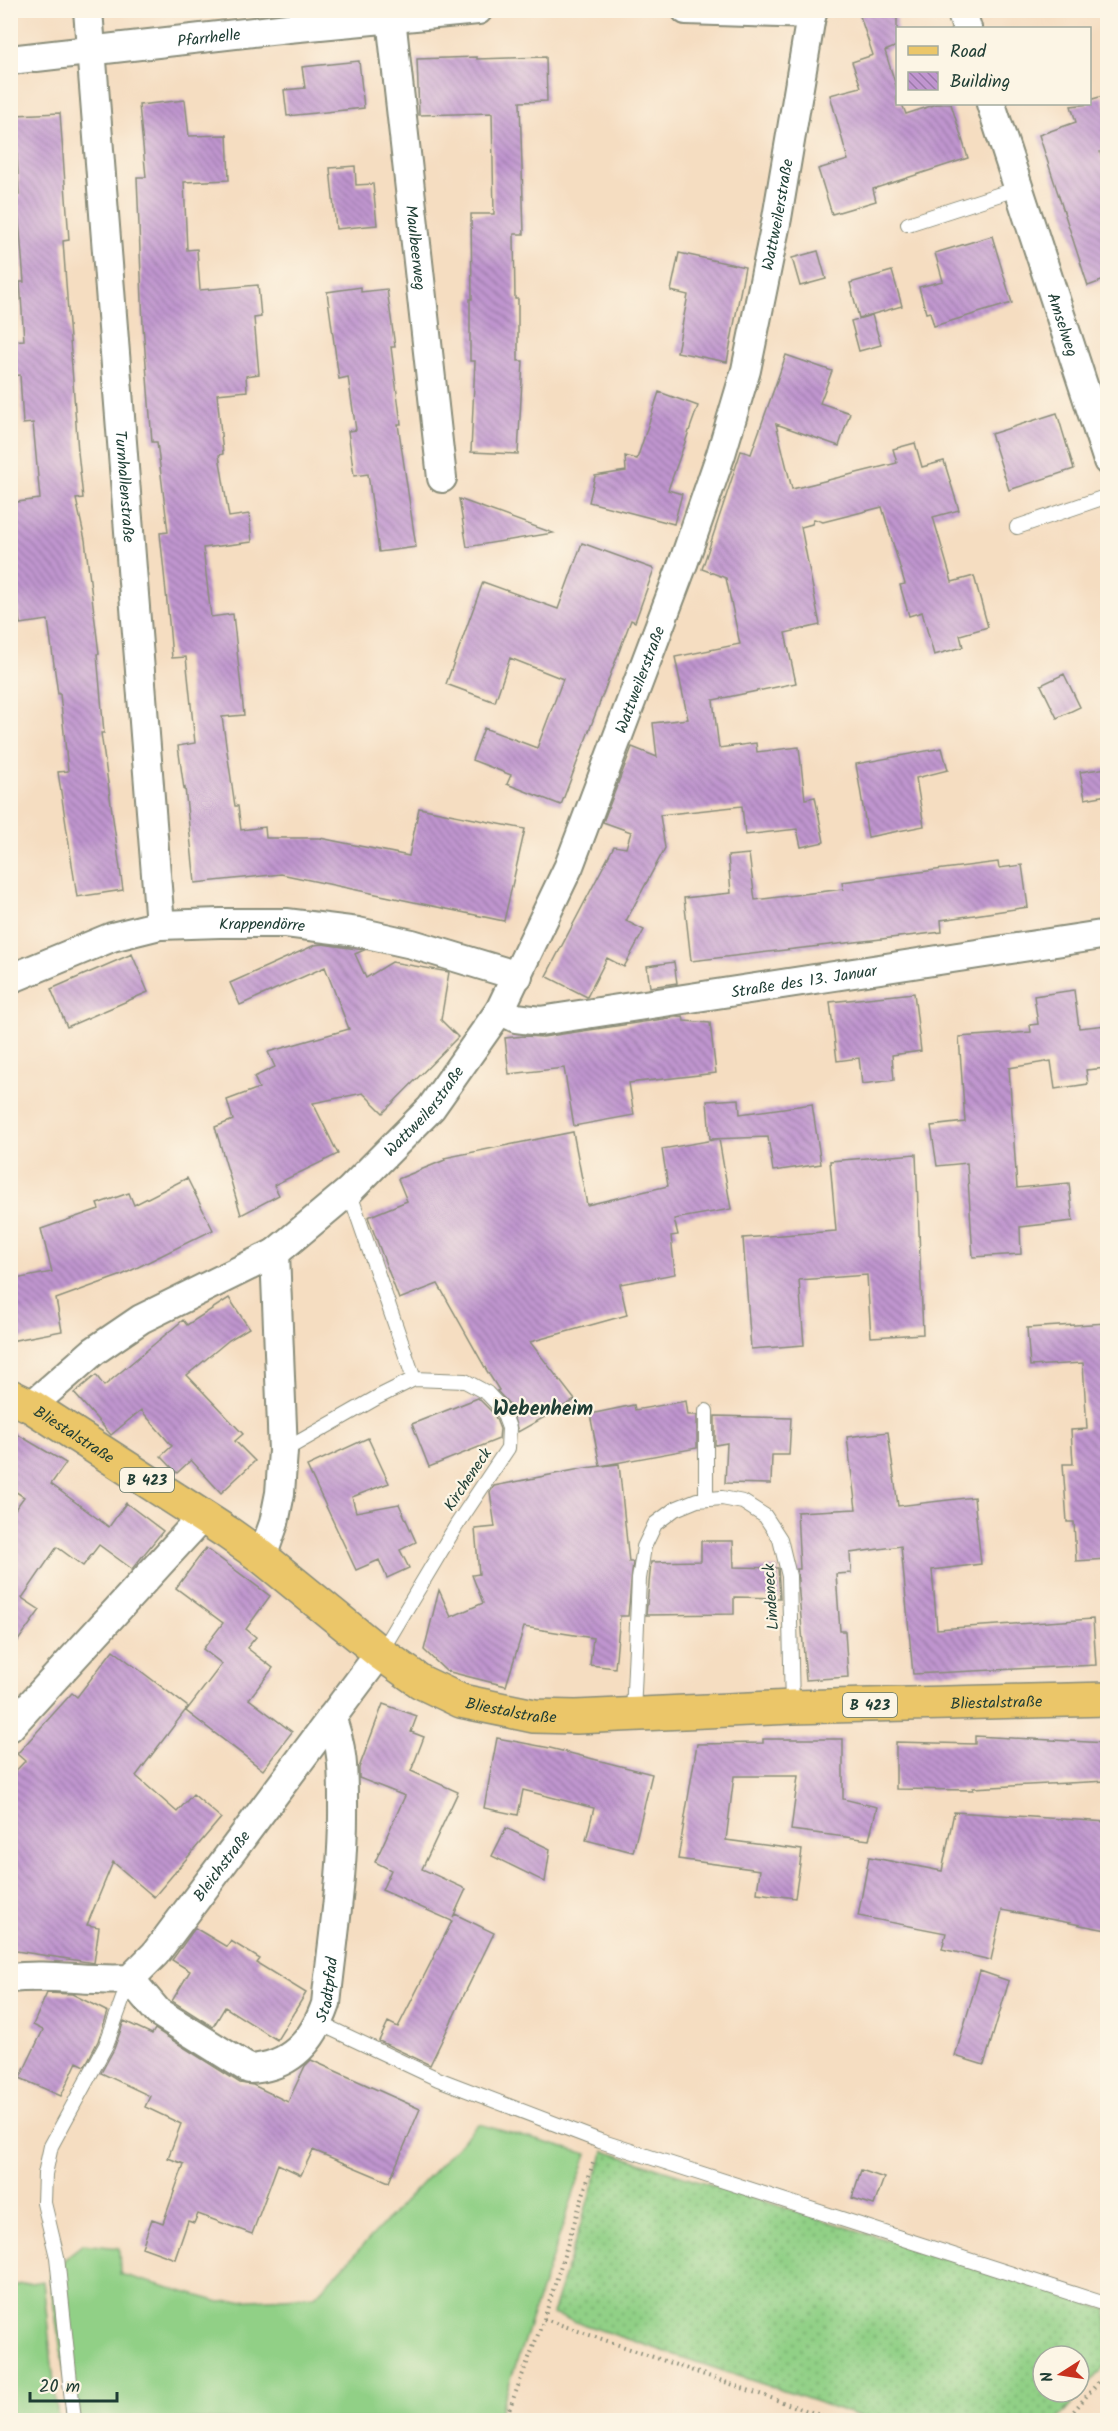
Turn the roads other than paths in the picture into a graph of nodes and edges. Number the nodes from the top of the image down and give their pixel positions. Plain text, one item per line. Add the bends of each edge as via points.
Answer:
1 (88, 10) edge
2 (478, 10) edge
3 (686, 10) edge
4 (961, 10) edge
5 (812, 12) edge
6 (391, 18) junction
7 (967, 27) edge
8 (90, 50) junction
9 (10, 60) edge
10 (992, 105) edge
11 (1019, 188) junction
12 (908, 224) dead end
13 (1107, 461) edge
14 (442, 478) dead end
15 (1107, 496) edge
16 (1017, 527) dead end
17 (160, 925) junction
18 (1107, 934) edge
19 (518, 976) junction
20 (10, 979) edge
21 (501, 1010) junction
22 (349, 1191) junction
23 (275, 1253) junction
24 (414, 1379) junction
25 (21, 1401) edge
26 (706, 1411) dead end
27 (283, 1451) junction
28 (706, 1498) junction
29 (203, 1516) junction
30 (262, 1557) junction
31 (380, 1653) junction
32 (1107, 1700) edge
33 (792, 1707) junction
34 (633, 1714) junction
35 (331, 1718) junction
36 (10, 1727) edge
37 (10, 1978) edge
38 (130, 1979) junction
39 (319, 2023) junction
40 (1107, 2305) edge
41 (74, 2421) edge

1 - 8 street, Turnhallenstraße
2 - 6 street, Pfarrhelle
3 - 5 street
4 - 7 street
5 - 19 street, Wattweilerstraße via 751,347 721,454 569,867
6 - 8 street, Pfarrhelle
6 - 14 street, Maulbeerweg
8 - 9 street, Pfarrhelle
8 - 17 street, Turnhallenstraße
10 - 11 street, Amselweg
11 - 12 lane
11 - 13 street, Amselweg
15 - 16 lane
17 - 19 street, Krappendörre via 286,923 358,932
17 - 20 street, Krappendörre via 112,937
18 - 21 street, Straße des 13. Januar via 540,1021 516,1018
19 - 21 street, Wattweilerstraße
21 - 22 street, Wattweilerstraße via 430,1108
22 - 23 street, Wattweilerstraße
22 - 24 lane
23 - 25 street, Wattweilerstraße via 141,1319
23 - 27 street
24 - 27 lane, Kircheneck
24 - 31 lane, Kircheneck via 465,1381 487,1393 502,1408 509,1428 508,1448
25 - 29 main road, Bliestalstraße / B 423
26 - 28 lane
27 - 30 street via 280,1493
28 - 33 lane, Lindeneck via 743,1502 765,1516 780,1539 789,1576
28 - 34 lane, Lindeneck via 675,1509 654,1524 644,1547
29 - 30 main road, Bliestalstraße / B 423
29 - 36 street
30 - 31 main road, Bliestalstraße / B 423
31 - 34 main road, Bliestalstraße / B 423 via 421,1682 461,1701 534,1716
31 - 35 street, Bleichstraße
32 - 33 main road, Bliestalstraße / B 423
33 - 34 main road, Bliestalstraße / B 423
35 - 38 street, Bleichstraße via 155,1954
35 - 39 street, Stadtpfad via 343,1757 344,1849 326,2004
37 - 38 street via 53,1975 103,1981
38 - 39 street, Stadtpfad via 158,2012 249,2069 282,2063 300,2048
38 - 41 lane via 106,2044 51,2146 45,2174 44,2203 57,2257
39 - 40 lane via 438,2079 600,2141

